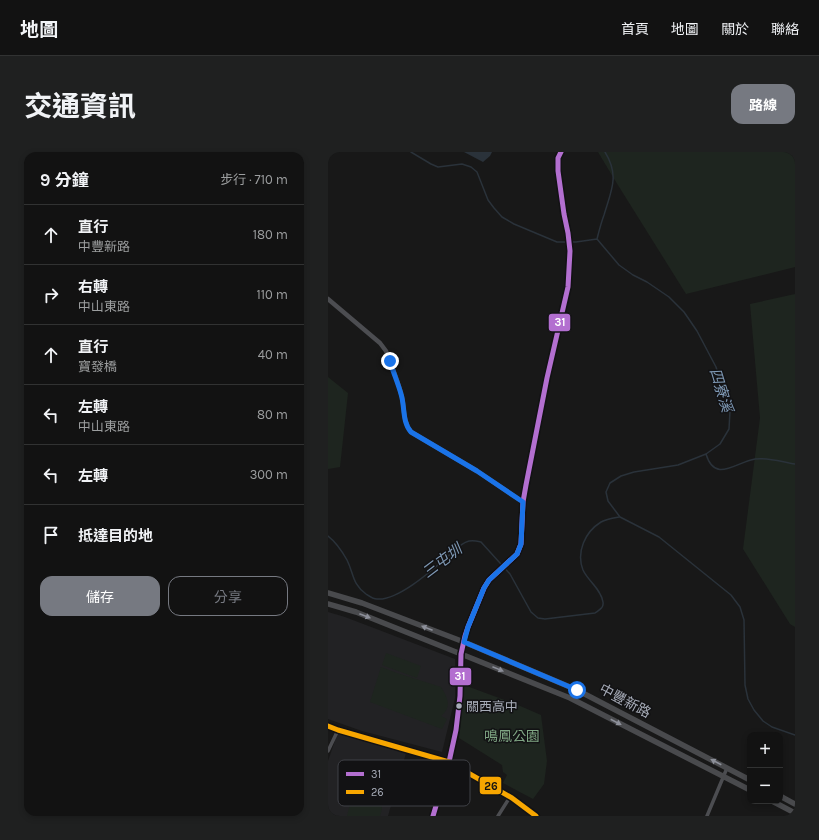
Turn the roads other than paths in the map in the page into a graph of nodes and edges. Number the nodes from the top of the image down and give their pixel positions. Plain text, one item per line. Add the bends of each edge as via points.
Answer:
1 (561, 152) edge
2 (328, 299) edge
3 (523, 502) junction
4 (328, 593) edge
5 (328, 604) edge
6 (464, 642) junction
7 (461, 654) junction
8 (328, 726) edge
9 (338, 730) junction
10 (328, 751) edge
11 (441, 760) edge
12 (448, 760) edge
13 (727, 768) junction
14 (470, 774) edge
15 (723, 777) junction
16 (747, 778) edge
17 (747, 789) edge
18 (510, 797) junction
19 (783, 798) edge
20 (777, 804) edge
21 (795, 804) edge
22 (437, 806) edge
23 (795, 813) edge
24 (434, 816) edge
25 (498, 816) edge
26 (536, 816) edge
27 (707, 816) edge

1 - 3 street via 558,158 558,171 570,251 568,287 536,428
2 - 3 street via 383,346 401,393 405,421 411,432
3 - 6 street via 521,544 517,554 484,588
6 -> 4 main road, 中豐新路 via 362,603
5 -> 7 main road, 中豐新路 via 356,612
6 - 7 street
13 -> 6 main road, 中豐新路 via 577,690
7 - 12 street via 460,703
7 -> 15 main road, 中豐新路 via 570,698
8 - 9 street
9 - 10 street
9 - 11 street
13 - 15 street
13 - 16 main road, 中豐新路
14 - 18 street
15 - 17 main road, 中豐新路
15 - 27 street
18 - 25 street
18 - 26 street
19 - 21 main road
20 - 23 main road
22 - 24 street

